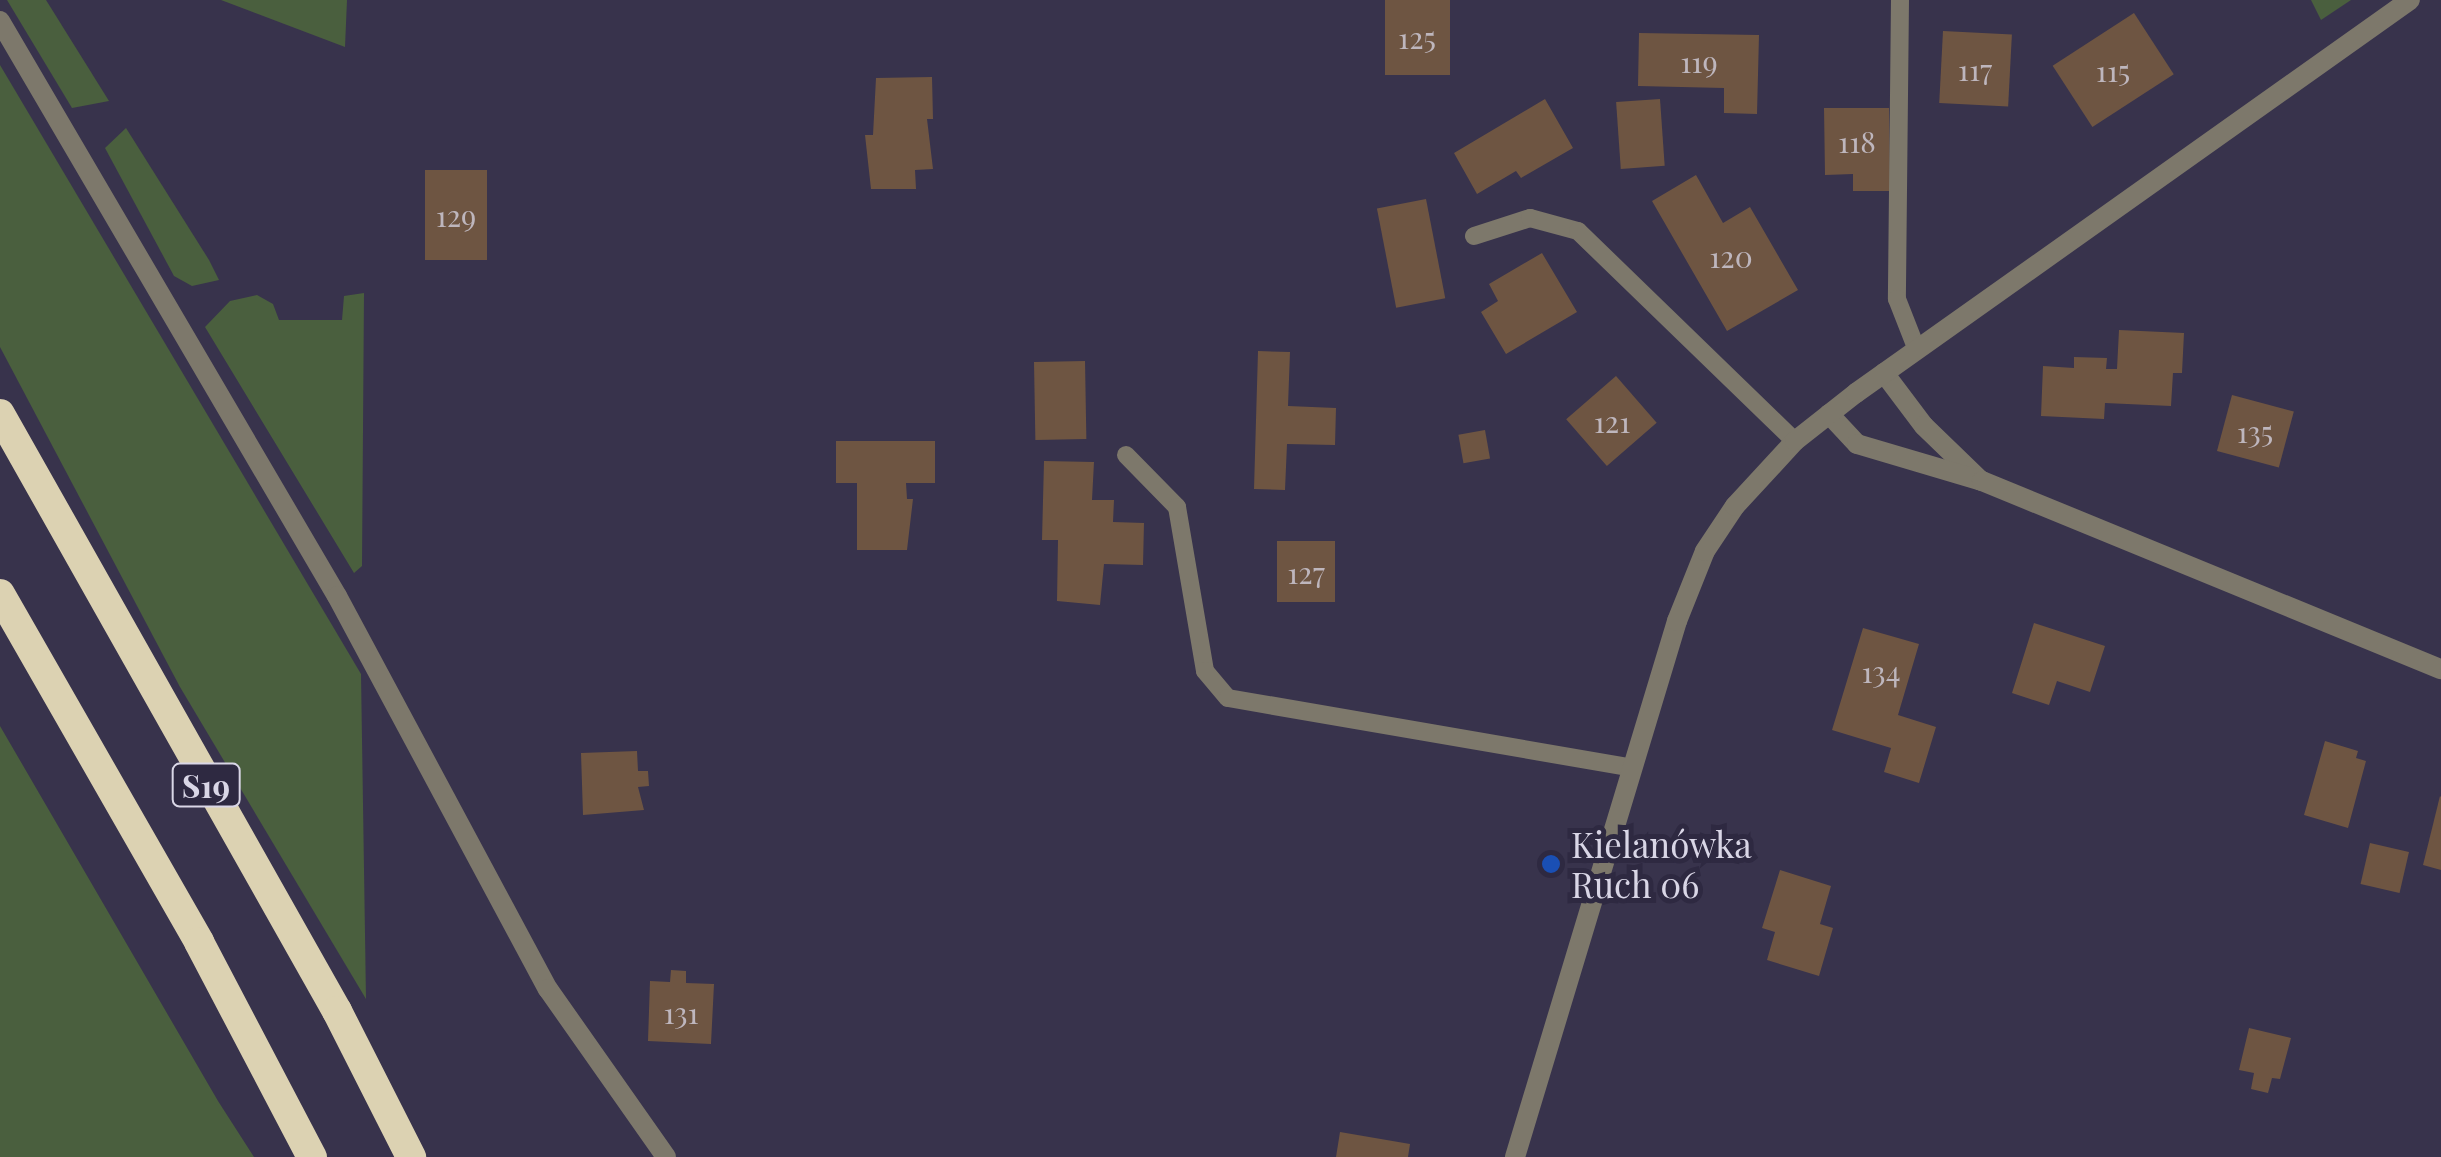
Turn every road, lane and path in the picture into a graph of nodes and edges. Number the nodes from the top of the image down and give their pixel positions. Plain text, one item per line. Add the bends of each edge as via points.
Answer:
1 (1900, 0) edge
2 (2410, 0) edge
3 (0, 21) edge
4 (1474, 236) dead end
5 (1917, 350) junction
6 (1884, 373) junction
7 (0, 414) edge
8 (1828, 414) junction
9 (1795, 441) junction
10 (1126, 455) dead end
11 (1982, 481) junction
12 (0, 594) edge
13 (2441, 669) edge
14 (1633, 768) junction
15 (312, 1157) edge
16 (411, 1157) edge
17 (666, 1157) edge
18 (1515, 1157) edge

1 - 5 lane via 1897,298
2 - 5 street
3 - 17 street via 337,596 548,989
4 - 9 lane via 1530,218 1578,231
5 - 6 street
6 - 8 street
6 - 11 street via 1924,426
7 - 16 highway, S19 via 337,1010
8 - 9 street
8 - 11 street via 1856,444
9 - 14 street via 1735,506 1705,551
10 - 14 lane via 1177,508 1205,670 1228,698
11 - 13 street
12 - 15 highway, S19 via 199,942
14 - 18 street

